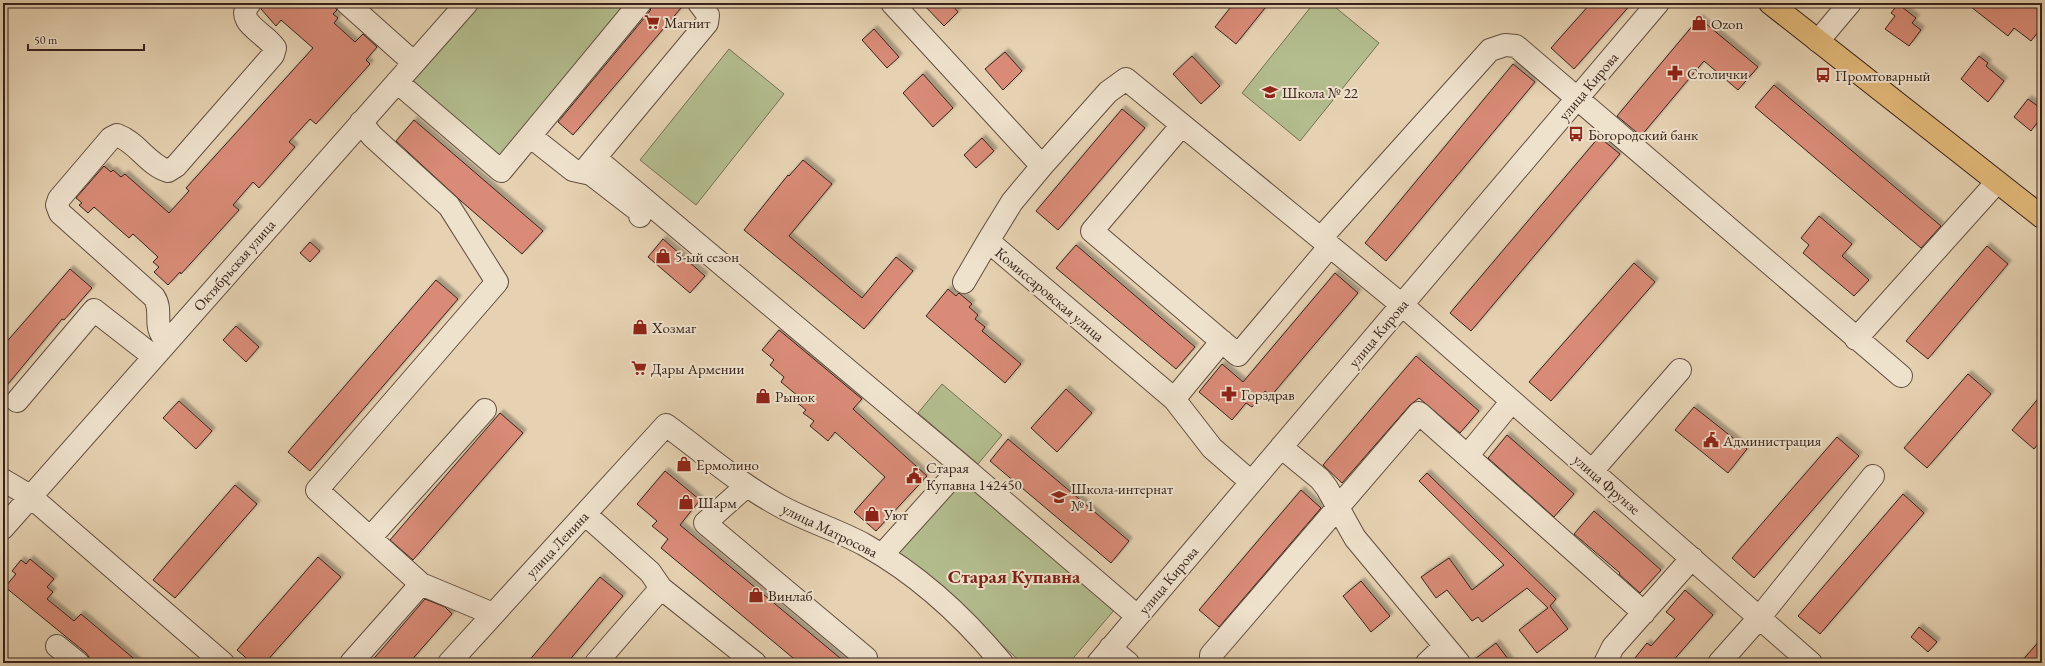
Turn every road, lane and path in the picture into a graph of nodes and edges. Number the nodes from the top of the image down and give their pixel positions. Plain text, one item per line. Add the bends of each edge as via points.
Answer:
1 (250, 3) edge
2 (347, 3) edge
3 (467, 3) edge
4 (640, 3) edge
5 (699, 3) edge
6 (892, 3) edge
7 (1658, 3) edge
8 (1770, 3) edge
9 (1850, 3) edge
10 (1818, 41) junction
11 (414, 63) junction
12 (397, 82) junction
13 (1577, 99) junction
14 (361, 122) junction
15 (1182, 125) junction
16 (530, 136) junction
17 (590, 165) junction
18 (1042, 166) junction
19 (1997, 182) junction
20 (640, 216) dead end
21 (2042, 217) edge
22 (988, 241) junction
23 (1325, 242) junction
24 (964, 282) dead end
25 (1402, 304) junction
26 (1856, 339) junction
27 (1222, 341) junction
28 (160, 348) junction
29 (1680, 370) dead end
30 (1901, 376) dead end
31 (1174, 399) junction
32 (17, 401) dead end
33 (1512, 401) junction
34 (485, 410) dead end
35 (666, 425) joint
36 (1281, 447) junction
37 (1468, 455) junction
38 (962, 466) junction
39 (1592, 471) junction
40 (1873, 476) dead end
41 (3, 480) edge
42 (1251, 482) junction
43 (743, 489) dead end
44 (30, 496) junction
45 (1338, 508) junction
46 (585, 514) junction
47 (3, 528) edge
48 (370, 538) junction
49 (882, 555) junction
50 (1692, 558) junction
51 (421, 584) junction
52 (660, 588) junction
53 (1644, 613) junction
54 (493, 614) junction
55 (1137, 616) junction
56 (1759, 618) junction
57 (57, 646) dead end
58 (1445, 646) junction
59 (1104, 656) edge
60 (78, 663) edge
61 (223, 663) edge
62 (351, 663) edge
63 (449, 663) edge
64 (596, 663) edge
65 (755, 663) edge
66 (861, 663) edge
67 (1002, 663) edge
68 (1128, 663) edge
69 (1211, 663) edge
70 (1427, 663) edge
71 (1458, 663) edge
72 (1605, 663) edge
73 (1718, 663) edge
74 (1811, 663) edge

1 - 28 street via 244,15 247,22 275,48 273,55 176,166 168,170 160,168 125,138 117,135 111,138 59,199 57,206 60,213 154,297 157,303
2 - 11 street
3 - 11 street, Октябрьская улица
4 - 16 street
5 - 17 street via 708,15 707,23
6 - 18 street
7 - 13 street, улица Кирова
8 - 10 main road
9 - 10 street
10 - 19 main road
11 - 12 street, Октябрьская улица
12 - 14 street, Октябрьская улица
12 - 16 street via 501,171
13 - 23 street via 1516,46 1505,45 1490,50
13 - 25 street, улица Кирова
13 - 26 street
14 - 28 street, Октябрьская улица
14 - 48 street via 372,136 450,206 497,282 317,490
15 - 18 street, Комиссаровская улица via 1126,79 1108,92
15 - 23 street, улица Фрунзе
15 - 27 street via 1092,231
16 - 17 street via 573,170
17 - 20 street via 592,174 639,211
17 - 38 street
18 - 22 street, Комиссаровская улица via 1012,202
19 - 21 main road
19 - 26 street
22 - 24 street
22 - 31 street, Комиссаровская улица
23 - 25 street, улица Фрунзе
23 - 27 street via 1238,355
25 - 33 street, улица Фрунзе
25 - 36 street, улица Кирова
26 - 30 street
27 - 31 street
28 - 32 street via 94,310
28 - 44 street, Октябрьская улица
29 - 39 street
31 - 42 street, Комиссаровская улица via 1212,448
33 - 37 street
33 - 39 street, улица Фрунзе
34 - 48 street
35 - 46 street, улица Ленина
35 - 49 street, улица Матросова via 780,506 844,534
36 - 42 street, улица Кирова
36 - 45 street via 1320,480
37 - 45 street via 1419,413
37 - 53 street via 1478,467
38 - 49 street
38 - 55 street
39 - 50 street, улица Фрунзе
40 - 56 street
41 - 44 street
42 - 55 street, улица Кирова
43 - 66 street via 705,523 866,658
44 - 47 street, Октябрьская улица
44 - 61 street
45 - 58 street via 1355,538
45 - 69 street via 1212,655
46 - 52 street via 650,572
46 - 54 street, улица Ленина
48 - 51 street
49 - 67 street, улица Матросова via 961,618
50 - 53 street
50 - 56 street, улица Фрунзе
51 - 54 street
51 - 62 street
52 - 64 street
52 - 65 street
53 - 72 street via 1614,647
54 - 63 street, улица Ленина
55 - 59 street, улица Кирова
56 - 73 street
56 - 74 street, улица Фрунзе
57 - 60 street
58 - 70 street
58 - 71 street
59 - 68 street

